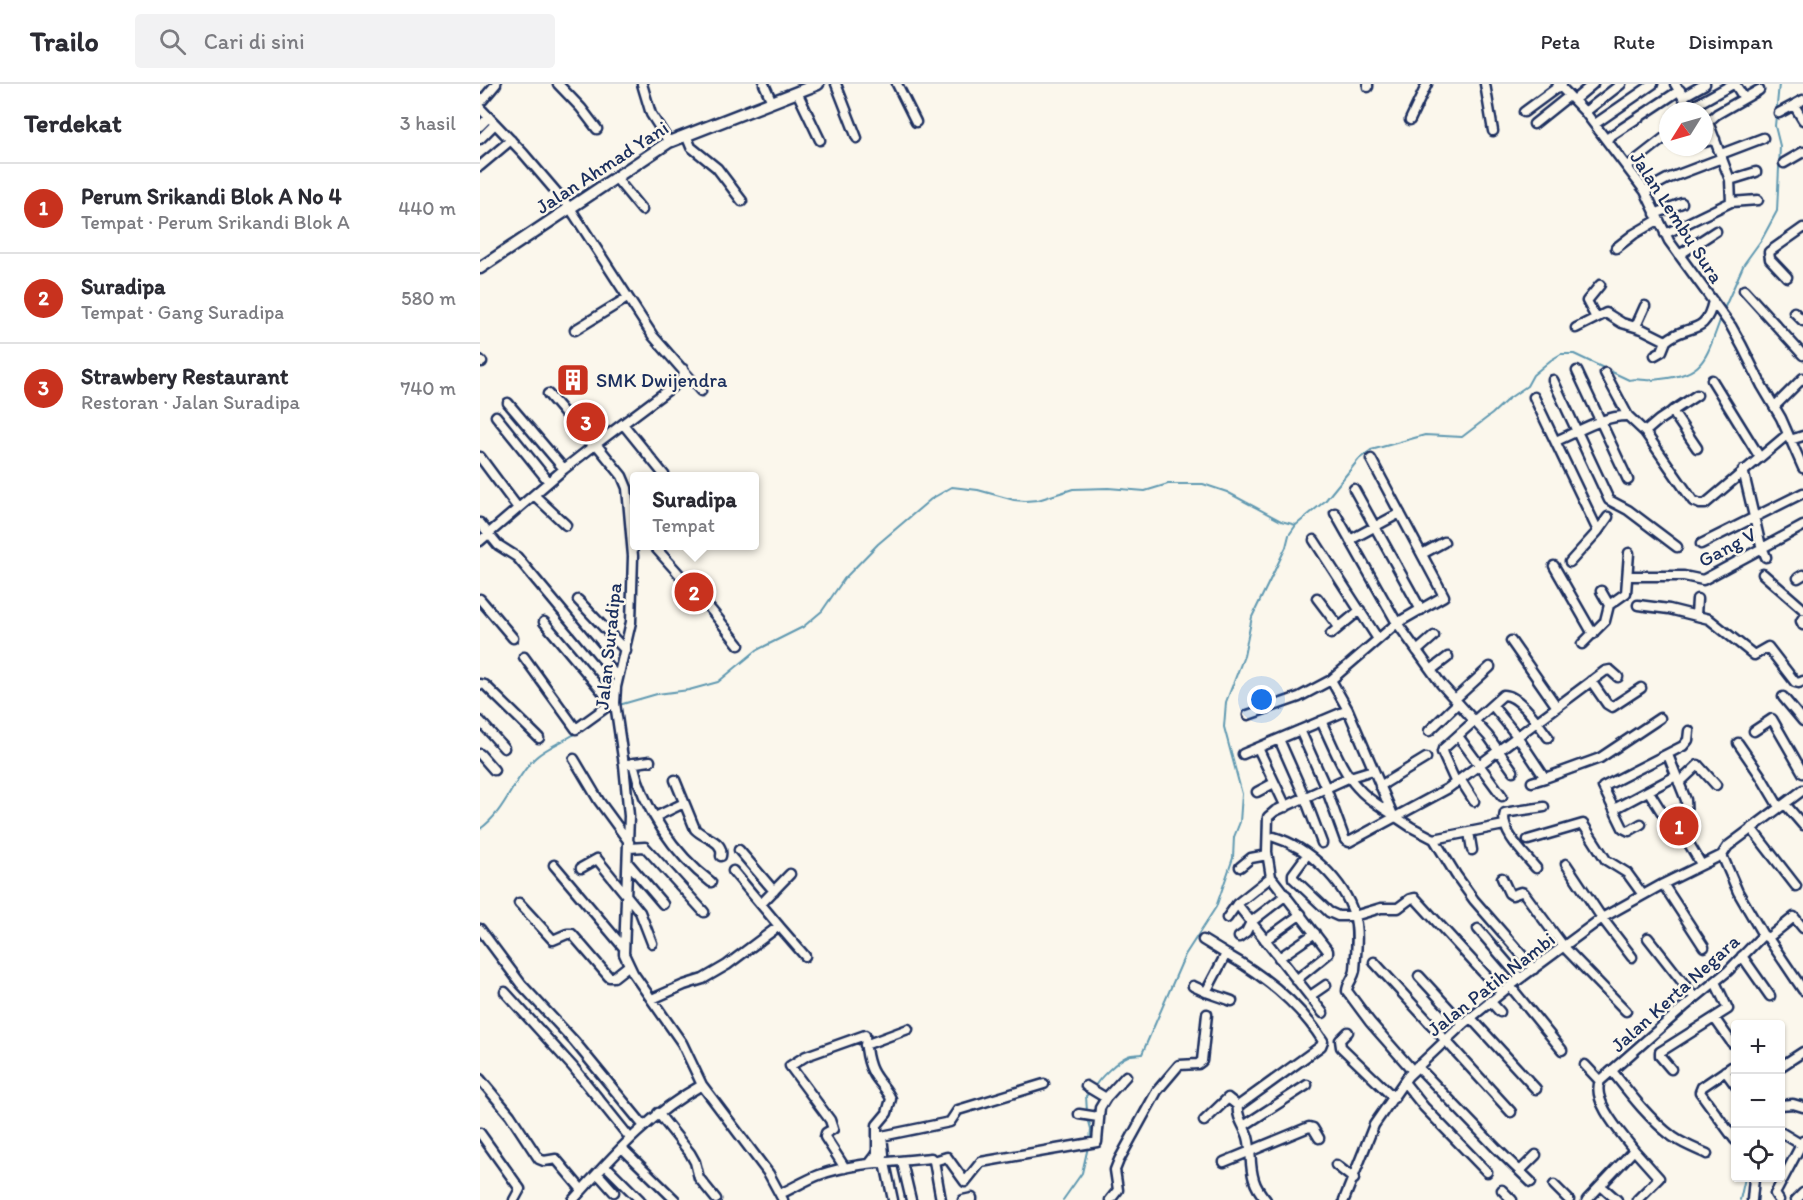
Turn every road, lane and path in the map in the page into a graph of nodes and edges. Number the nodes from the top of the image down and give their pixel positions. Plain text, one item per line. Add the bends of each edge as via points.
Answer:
1 (496, 84) edge
2 (558, 84) edge
3 (642, 84) edge
4 (764, 84) edge
5 (818, 84) edge
6 (836, 84) edge
7 (897, 84) edge
8 (1427, 84) edge
9 (1485, 84) edge
10 (1593, 84) edge
11 (1621, 84) edge
12 (1653, 84) edge
13 (1705, 84) edge
14 (1734, 84) edge
15 (1560, 85) edge
16 (1678, 88) edge
17 (1759, 90) dead end
18 (797, 92) junction
19 (1572, 98) junction
20 (1744, 98) junction
21 (1803, 100) edge
22 (772, 102) junction
23 (1687, 102) edge
24 (1703, 102) edge
25 (480, 103) edge
26 (1794, 105) junction
27 (480, 108) edge
28 (1524, 112) dead end
29 (1586, 112) junction
30 (1779, 113) dead end
31 (492, 120) junction
32 (1410, 120) dead end
33 (1803, 120) edge
34 (916, 122) dead end
35 (1534, 124) dead end
36 (1595, 124) junction
37 (480, 126) edge
38 (597, 129) dead end
39 (1493, 131) dead end
40 (686, 135) junction
41 (857, 138) dead end
42 (1763, 138) dead end
43 (480, 139) edge
44 (1715, 139) joint
45 (511, 140) junction
46 (820, 140) dead end
47 (1606, 140) junction
48 (669, 142) junction
49 (1659, 142) edge
50 (1803, 152) edge
51 (1722, 156) junction
52 (1784, 163) dead end
53 (480, 166) edge
54 (1627, 167) junction
55 (1756, 172) dead end
56 (615, 177) junction
57 (1730, 180) junction
58 (1645, 191) junction
59 (1758, 200) dead end
60 (742, 201) dead end
61 (1731, 202) junction
62 (1682, 203) dead end
63 (570, 208) junction
64 (642, 210) dead end
65 (1656, 217) junction
66 (1803, 228) edge
67 (1716, 231) dead end
68 (1665, 234) junction
69 (1617, 248) dead end
70 (1679, 255) junction
71 (480, 268) edge
72 (1787, 276) dead end
73 (1600, 285) dead end
74 (1744, 290) dead end
75 (627, 298) junction
76 (1714, 303) junction
77 (1645, 306) dead end
78 (1794, 312) dead end
79 (1596, 318) junction
80 (1803, 321) edge
81 (1636, 326) junction
82 (1576, 328) dead end
83 (575, 330) dead end
84 (1666, 340) junction
85 (1655, 355) dead end
86 (1803, 355) edge
87 (683, 369) junction
88 (1577, 372) dead end
89 (1605, 373) dead end
90 (1803, 378) edge
91 (1553, 380) dead end
92 (1712, 380) dead end
93 (701, 392) dead end
94 (548, 394) dead end
95 (1697, 395) dead end
96 (1534, 397) dead end
97 (508, 403) dead end
98 (1775, 406) junction
99 (1672, 411) junction
100 (496, 416) dead end
101 (1628, 416) junction
102 (1600, 422) junction
103 (623, 424) junction
104 (1578, 431) junction
105 (1644, 432) junction
106 (1803, 436) edge
107 (1789, 437) junction
108 (1556, 441) junction
109 (595, 445) junction
110 (1696, 448) dead end
111 (1759, 456) junction
112 (480, 458) edge
113 (1371, 459) dead end
114 (1803, 468) edge
115 (564, 469) junction
116 (1743, 470) junction
117 (661, 472) edge
118 (1628, 480) dead end
119 (549, 482) junction
120 (1354, 489) dead end
121 (1803, 493) edge
122 (534, 495) junction
123 (518, 508) junction
124 (630, 510) edge
125 (1335, 513) dead end
126 (1400, 513) junction
127 (1608, 517) dead end
128 (1754, 517) junction
129 (480, 524) edge
130 (566, 525) dead end
131 (1803, 526) edge
132 (1375, 527) junction
133 (1598, 531) junction
134 (488, 534) junction
135 (1314, 540) dead end
136 (1350, 540) junction
137 (480, 541) edge
138 (1444, 542) dead end
139 (1701, 544) dead end
140 (1677, 547) dead end
141 (1762, 548) junction
142 (633, 550) edge
143 (658, 550) edge
144 (1629, 552) dead end
145 (1422, 554) junction
146 (1766, 557) dead end
147 (1570, 562) dead end
148 (1554, 566) dead end
149 (1763, 574) dead end
150 (1628, 576) junction
151 (1600, 591) dead end
152 (1317, 598) dead end
153 (480, 599) edge
154 (1697, 599) dead end
155 (578, 600) dead end
156 (1609, 605) junction
157 (1638, 605) dead end
158 (1803, 609) edge
159 (1360, 610) junction
160 (1421, 610) junction
161 (1696, 615) junction
162 (1803, 618) edge
163 (544, 622) dead end
164 (1397, 623) junction
165 (1803, 625) edge
166 (1340, 627) junction
167 (1331, 634) dead end
168 (1593, 634) junction
169 (1434, 636) dead end
170 (513, 638) dead end
171 (1378, 639) junction
172 (1511, 641) dead end
173 (1582, 644) dead end
174 (739, 645) dead end
175 (626, 651) junction
176 (1417, 651) junction
177 (524, 657) dead end
178 (1448, 657) dead end
179 (1490, 667) dead end
180 (1431, 670) junction
181 (1618, 677) dead end
182 (618, 678) junction
183 (1331, 680) junction
184 (1591, 681) junction
185 (1803, 681) edge
186 (480, 684) edge
187 (1641, 688) dead end
188 (1783, 698) dead end
189 (1457, 701) junction
190 (613, 702) junction
191 (1492, 705) junction
192 (1557, 707) junction
193 (1348, 710) junction
194 (1248, 715) dead end
195 (1660, 718) dead end
196 (480, 721) edge
197 (1321, 721) junction
198 (1475, 721) junction
199 (1803, 721) edge
200 (1537, 722) junction
201 (1300, 730) junction
202 (1429, 731) dead end
203 (1689, 731) dead end
204 (1754, 731) dead end
205 (1458, 736) junction
206 (1517, 736) junction
207 (1548, 737) dead end
208 (539, 738) dead end
209 (1279, 739) junction
210 (1737, 743) dead end
211 (504, 748) dead end
212 (1258, 748) junction
213 (1499, 750) junction
214 (480, 754) edge
215 (1243, 754) dead end
216 (1668, 755) junction
217 (1426, 758) dead end
218 (574, 759) dead end
219 (651, 761) dead end
220 (628, 764) junction
221 (1480, 764) junction
222 (494, 770) dead end
223 (1373, 770) junction
224 (1512, 771) dead end
225 (1803, 773) edge
226 (1350, 777) junction
227 (1545, 778) junction
228 (1678, 779) junction
229 (675, 780) dead end
230 (1458, 781) junction
231 (1532, 782) dead end
232 (1274, 783) junction
233 (1380, 786) junction
234 (1716, 786) dead end
235 (1326, 788) junction
236 (1803, 790) edge
237 (1257, 792) dead end
238 (1651, 795) dead end
239 (1502, 796) dead end
240 (1305, 798) junction
241 (1474, 801) dead end
242 (684, 803) junction
243 (1782, 806) junction
244 (1286, 807) junction
245 (1544, 807) dead end
246 (1614, 809) junction
247 (1394, 816) junction
248 (655, 817) junction
249 (1641, 824) dead end
250 (1504, 825) junction
251 (1803, 825) edge
252 (1751, 828) junction
253 (1469, 832) junction
254 (1274, 837) dead end
255 (1434, 839) junction
256 (1528, 840) dead end
257 (1687, 840) junction
258 (1322, 843) dead end
259 (629, 845) junction
260 (739, 850) dead end
261 (1472, 850) dead end
262 (1267, 855) junction
263 (1307, 855) junction
264 (1722, 855) junction
265 (721, 856) dead end
266 (628, 863) junction
267 (1566, 864) dead end
268 (1701, 864) junction
269 (554, 865) dead end
270 (1240, 867) dead end
271 (581, 868) dead end
272 (1536, 868) dead end
273 (734, 871) dead end
274 (790, 874) dead end
275 (1271, 877) junction
276 (1502, 878) dead end
277 (711, 882) dead end
278 (1663, 884) junction
279 (1796, 886) dead end
280 (774, 891) junction
281 (1286, 895) junction
282 (1643, 895) junction
283 (626, 896) junction
284 (519, 903) dead end
285 (663, 904) dead end
286 (761, 904) junction
287 (1237, 904) junction
288 (704, 912) dead end
289 (1301, 914) junction
290 (1354, 916) junction
291 (1227, 918) dead end
292 (1602, 918) junction
293 (1251, 922) junction
294 (779, 926) junction
295 (1803, 928) edge
296 (480, 929) edge
297 (1478, 929) dead end
298 (1315, 933) junction
299 (1765, 936) junction
300 (1239, 937) dead end
301 (1648, 938) dead end
302 (1203, 940) dead end
303 (1265, 940) junction
304 (652, 943) dead end
305 (1564, 947) junction
306 (1704, 947) dead end
307 (624, 948) junction
308 (1226, 954) junction
309 (805, 956) dead end
310 (1742, 956) junction
311 (1632, 957) dead end
312 (1279, 958) junction
313 (1374, 962) dead end
314 (628, 966) junction
315 (1534, 969) junction
316 (1419, 976) dead end
317 (1520, 978) junction
318 (1296, 980) junction
319 (1715, 982) junction
320 (1326, 985) dead end
321 (1193, 986) dead end
322 (1509, 986) junction
323 (1803, 990) edge
324 (505, 992) dead end
325 (1206, 992) junction
326 (1501, 992) junction
327 (1310, 996) junction
328 (1770, 996) dead end
329 (1695, 998) junction
330 (652, 999) junction
331 (1490, 1001) junction
332 (1232, 1002) dead end
333 (1626, 1011) dead end
334 (1500, 1012) dead end
335 (1323, 1013) dead end
336 (1207, 1014) dead end
337 (1470, 1017) junction
338 (1715, 1019) junction
339 (1463, 1024) junction
340 (908, 1029) dead end
341 (1348, 1032) dead end
342 (1445, 1041) junction
343 (1731, 1042) edge
344 (865, 1045) junction
345 (1562, 1050) dead end
346 (1803, 1052) edge
347 (1785, 1064) edge
348 (1586, 1065) dead end
349 (1731, 1067) edge
350 (1415, 1069) junction
351 (1671, 1069) dead end
352 (1612, 1071) junction
353 (1725, 1071) junction
354 (1126, 1076) dead end
355 (480, 1079) edge
356 (1731, 1079) edge
357 (1599, 1080) junction
358 (1404, 1082) junction
359 (1044, 1084) dead end
360 (702, 1085) junction
361 (1307, 1085) dead end
362 (1086, 1086) dead end
363 (1536, 1089) dead end
364 (1106, 1098) junction
365 (1394, 1098) junction
366 (1785, 1105) edge
367 (1238, 1106) junction
368 (1803, 1107) edge
369 (1511, 1112) dead end
370 (658, 1113) junction
371 (1079, 1114) dead end
372 (1098, 1117) junction
373 (1204, 1121) dead end
374 (643, 1125) junction
375 (1245, 1125) junction
376 (480, 1133) edge
377 (1785, 1134) edge
378 (1731, 1135) edge
379 (630, 1138) junction
380 (1319, 1138) dead end
381 (1803, 1142) edge
382 (622, 1148) junction
383 (1252, 1150) junction
384 (1634, 1150) junction
385 (1707, 1154) dead end
386 (1536, 1155) dead end
387 (934, 1161) junction
388 (902, 1162) junction
389 (1224, 1162) dead end
390 (870, 1163) junction
391 (882, 1163) junction
392 (1336, 1165) dead end
393 (606, 1166) junction
394 (845, 1168) junction
395 (1520, 1171) junction
396 (1486, 1172) dead end
397 (598, 1174) junction
398 (1354, 1179) junction
399 (1532, 1182) dead end
400 (1754, 1182) edge
401 (1554, 1185) dead end
402 (1601, 1186) junction
403 (582, 1190) junction
404 (1502, 1190) dead end
405 (614, 1192) dead end
406 (1803, 1193) edge
407 (782, 1197) edge
408 (716, 1199) edge
409 (514, 1200) edge
410 (573, 1200) edge
411 (640, 1200) edge
412 (675, 1200) edge
413 (893, 1200) edge
414 (911, 1200) edge
415 (941, 1200) edge
416 (963, 1200) edge
417 (972, 1200) edge
418 (1110, 1200) edge
419 (1266, 1200) edge
420 (1344, 1200) edge
421 (1512, 1200) edge
422 (1569, 1200) edge
423 (1587, 1200) edge
424 (1617, 1200) edge
425 (1637, 1200) edge
426 (1752, 1200) edge
427 (1779, 1200) edge
428 (1796, 1200) edge

1 - 25 street
2 - 38 street
3 - 48 street via 651,114
4 - 22 street
5 - 18 main road, Jalan Ahmad Yani
6 - 41 street
7 - 34 street
8 - 32 street
9 - 39 street
10 - 19 street
11 - 29 street
12 - 36 street
13 - 16 street
14 - 20 street
14 - 24 street
15 - 19 street, Jalan Lembu Sura
15 - 28 street
16 - 23 street
16 - 47 street
17 - 20 street
18 - 22 main road, Jalan Ahmad Yani
18 - 46 street
19 - 29 street, Jalan Lembu Sura
19 - 35 street
20 - 44 street via 1709,119
21 - 26 street
22 - 40 main road, Jalan Ahmad Yani
26 - 30 street
26 - 33 street
27 - 31 street
29 - 36 street, Jalan Lembu Sura
31 - 37 street
31 - 43 street
31 - 45 street
36 - 47 street, Jalan Lembu Sura
40 - 48 main road, Jalan Ahmad Yani
40 - 60 street via 691,147 717,168
42 - 51 street
44 - 51 street
45 - 53 street
45 - 63 street
47 - 54 street, Jalan Lembu Sura
48 - 56 main road, Jalan Ahmad Yani
49 - 54 street
50 - 52 street
51 - 57 street
51 - 58 street
54 - 58 street, Jalan Lembu Sura
55 - 57 street
56 - 63 main road, Jalan Ahmad Yani
56 - 64 street
57 - 61 street
58 - 65 street, Jalan Lembu Sura
59 - 61 street
61 - 68 street
62 - 65 street
63 - 71 main road, Jalan Ahmad Yani
63 - 75 street
65 - 68 street, Jalan Lembu Sura
65 - 69 street
66 - 72 street via 1769,252 1770,259
67 - 70 street
68 - 70 street, Jalan Lembu Sura
70 - 76 street, Jalan Lembu Sura
73 - 79 street via 1587,301
74 - 86 street
75 - 83 street
75 - 87 street via 653,336
76 - 84 street via 1704,322
76 - 98 street, Jalan Lembu Sura
77 - 81 street
78 - 80 street
79 - 81 street via 1606,313
79 - 82 street
81 - 84 street
84 - 85 street via 1662,351
87 - 93 street
87 - 103 street via 682,379
88 - 102 street
89 - 101 street
90 - 98 street
91 - 104 street
92 - 111 street
94 - 109 street, Jalan Suradipa
95 - 99 street
96 - 108 street
97 - 115 street
98 - 107 street, Jalan Lembu Sura
99 - 105 street
99 - 110 street
100 - 119 street
101 - 102 street
101 - 105 street
102 - 104 street
102 - 118 street
103 - 109 street
103 - 117 street
104 - 108 street
104 - 140 street via 1611,502
105 - 116 street via 1696,503 1705,504
106 - 107 street
107 - 111 street
107 - 114 street, Jalan Lembu Sura
108 - 133 street
109 - 115 street
109 - 124 street, Jalan Suradipa via 624,481
111 - 116 street
112 - 123 street
113 - 126 street
115 - 119 street
116 - 128 street
119 - 122 street
120 - 132 street
121 - 128 street
122 - 123 street
122 - 130 street
123 - 134 street
125 - 136 street
126 - 132 street
126 - 145 street
127 - 133 street
128 - 139 street
128 - 141 street
129 - 134 street
131 - 141 street, Gang V
132 - 136 street
132 - 160 street
133 - 147 street
134 - 137 street
134 - 182 street via 517,557
135 - 159 street
136 - 164 street
138 - 145 street
141 - 146 street
141 - 150 street, Gang V via 1701,581 1684,576
142 - 175 street, Jalan Suradipa
143 - 174 street
144 - 150 street
145 - 160 street via 1444,596
148 - 168 street
149 - 158 street
150 - 156 street via 1626,593
151 - 156 street
152 - 166 street
153 - 170 street
154 - 161 street
155 - 175 street
156 - 168 street via 1605,621
157 - 161 street
159 - 166 street
159 - 171 street
160 - 164 street
161 - 185 street via 1714,622 1754,655 1768,646 1795,682
162 - 165 street
163 - 190 street
164 - 171 street
164 - 176 street
166 - 167 street
168 - 173 street
169 - 176 street
171 - 183 street
172 - 192 street
175 - 182 street, Jalan Suradipa
176 - 180 street
177 - 190 street via 576,729
178 - 180 street
179 - 189 street
180 - 189 street
181 - 184 street via 1609,669
182 - 190 street, Jalan Suradipa
183 - 193 street
183 - 194 street via 1299,697
184 - 187 street via 1611,706
184 - 192 street
186 - 208 street
188 - 199 street
189 - 198 street
189 - 202 street
190 - 220 street, Jalan Suradipa
191 - 198 street
191 - 200 street via 1508,695
191 - 206 street
192 - 200 street
193 - 197 street
193 - 223 street
195 - 227 street via 1600,758
196 - 211 street
197 - 201 street
197 - 226 street
198 - 205 street
198 - 213 street
200 - 206 street
200 - 207 street
201 - 209 street
201 - 235 street
203 - 216 street via 1686,744
204 - 225 street via 1772,719
205 - 221 street
205 - 230 street via 1442,753
206 - 213 street
206 - 227 street
209 - 212 street
209 - 240 street
210 - 243 street
212 - 215 street
212 - 232 street
213 - 221 street
213 - 224 street
214 - 222 street
216 - 228 street
216 - 246 street via 1604,785
217 - 233 street
218 - 259 street
219 - 220 street
220 - 248 street
220 - 259 street, Jalan Suradipa
221 - 230 street
221 - 239 street
223 - 226 street
223 - 233 street
226 - 235 street
226 - 247 street via 1370,800
227 - 231 street
228 - 234 street via 1698,765
228 - 246 street
228 - 257 street via 1686,800
229 - 242 street
230 - 241 street
230 - 247 street
232 - 237 street
232 - 244 street
233 - 247 street
235 - 240 street
235 - 247 street via 1347,842
236 - 243 street
238 - 257 street via 1678,838
240 - 244 street
240 - 258 street
242 - 248 street
242 - 265 street via 695,829 719,843
243 - 251 street
243 - 252 street
244 - 262 street via 1268,817
245 - 250 street via 1505,813
246 - 249 street via 1626,830
247 - 255 street
248 - 277 street via 678,849
250 - 253 street
250 - 272 street
252 - 264 street
252 - 279 street
253 - 255 street
253 - 261 street
254 - 263 street
255 - 315 street via 1474,900
256 - 282 street via 1583,824 1606,860 1627,873
257 - 268 street
259 - 266 street, Jalan Suradipa
259 - 288 street via 645,847
260 - 280 street
262 - 270 street via 1251,858
262 - 275 street
263 - 290 street via 1338,882
263 - 290 street via 1293,878 1332,914
264 - 268 street, Jalan Patih Nambi
264 - 299 street, Jalan Kerta Negara via 1738,892
266 - 283 street, Jalan Suradipa
266 - 285 street
267 - 292 street
268 - 278 street, Jalan Patih Nambi
269 - 307 street
271 - 283 street via 597,859
273 - 286 street
274 - 280 street
275 - 281 street
275 - 287 street
276 - 305 street via 1509,893 1524,893
278 - 282 street, Jalan Patih Nambi
278 - 306 street
280 - 286 street
281 - 289 street
281 - 293 street
282 - 292 street, Jalan Patih Nambi
283 - 304 street via 640,912
283 - 307 street, Jalan Suradipa
284 - 314 street via 553,940 572,934 609,977
286 - 294 street
287 - 291 street
287 - 293 street
289 - 298 street
289 - 303 street
290 - 326 street via 1381,908 1398,908 1416,898
290 - 350 street via 1354,972 1347,992
292 - 305 street, Jalan Patih Nambi
292 - 311 street
293 - 300 street
293 - 303 street
294 - 309 street
294 - 330 street via 703,979
295 - 299 street via 1794,917
296 - 374 street via 521,984
297 - 317 street
298 - 312 street
298 - 318 street via 1328,954
299 - 310 street, Jalan Kerta Negara
299 - 323 street
301 - 329 street
302 - 308 street
303 - 312 street
305 - 315 street, Jalan Patih Nambi
305 - 333 street
307 - 314 street, Jalan Suradipa
308 - 325 street
308 - 367 street via 1286,995 1323,1043
310 - 319 street, Jalan Kerta Negara
310 - 328 street
312 - 318 street
313 - 342 street
314 - 330 street, Jalan Suradipa
315 - 317 street, Jalan Patih Nambi
316 - 339 street
317 - 322 street, Jalan Patih Nambi
318 - 327 street
319 - 329 street, Jalan Kerta Negara
319 - 338 street via 1728,1007
320 - 327 street
321 - 325 street
322 - 326 street, Jalan Patih Nambi
322 - 345 street
324 - 379 street
325 - 332 street
326 - 331 street, Jalan Patih Nambi
327 - 335 street
329 - 352 street, Jalan Kerta Negara
330 - 360 street, Jalan Suradipa via 682,1043
331 - 334 street
331 - 337 street, Jalan Patih Nambi
336 - 418 street via 1202,1061 1179,1065 1159,1088 1119,1160 1115,1170 1118,1190
337 - 339 street, Jalan Patih Nambi
337 - 363 street
338 - 343 street
338 - 351 street via 1660,1052
339 - 342 street, Jalan Patih Nambi
340 - 344 street
341 - 365 street via 1340,1040 1341,1047
342 - 350 street, Jalan Patih Nambi
342 - 369 street
344 - 390 street via 872,1071 891,1099 887,1113 877,1125 877,1154
344 - 394 street via 865,1035 856,1037 790,1066 830,1120 833,1129 825,1137
346 - 347 street
348 - 357 street
349 - 353 street
350 - 358 street, Jalan Patih Nambi
350 - 395 street
352 - 357 street, Jalan Kerta Negara
352 - 385 street via 1665,1130
353 - 356 street
353 - 378 street via 1700,1092
354 - 364 street
355 - 403 street via 539,1159 556,1159
357 - 384 street via 1598,1097
358 - 365 street, Jalan Patih Nambi
358 - 396 street
359 - 391 street via 958,1110 950,1122 882,1136
360 - 370 street
360 - 407 street, Jalan Suradipa via 756,1155
361 - 375 street
362 - 364 street
364 - 372 street
365 - 398 street, Jalan Patih Nambi via 1372,1128
366 - 368 street
367 - 373 street via 1228,1098
367 - 375 street via 1238,1116
370 - 374 street
370 - 408 street via 690,1153 699,1178
371 - 372 street
372 - 387 street via 1097,1142 981,1162 965,1182 947,1157
374 - 379 street
375 - 383 street
376 - 409 street via 520,1189
377 - 381 street
379 - 382 street
380 - 383 street via 1309,1127
381 - 427 street via 1776,1191
382 - 393 street
382 - 412 street
383 - 389 street
383 - 419 street via 1254,1178
384 - 402 street
384 - 425 street via 1659,1176
386 - 395 street
387 - 388 street via 930,1158
387 - 415 street
388 - 391 street
388 - 414 street
390 - 391 street
390 - 394 street
391 - 413 street
392 - 398 street
393 - 397 street
393 - 411 street
394 - 407 street via 816,1176
395 - 399 street
397 - 403 street
397 - 405 street
398 - 420 street, Jalan Patih Nambi
400 - 426 street
401 - 422 street
402 - 423 street
402 - 424 street
403 - 410 street
404 - 421 street
406 - 428 street
416 - 417 street

